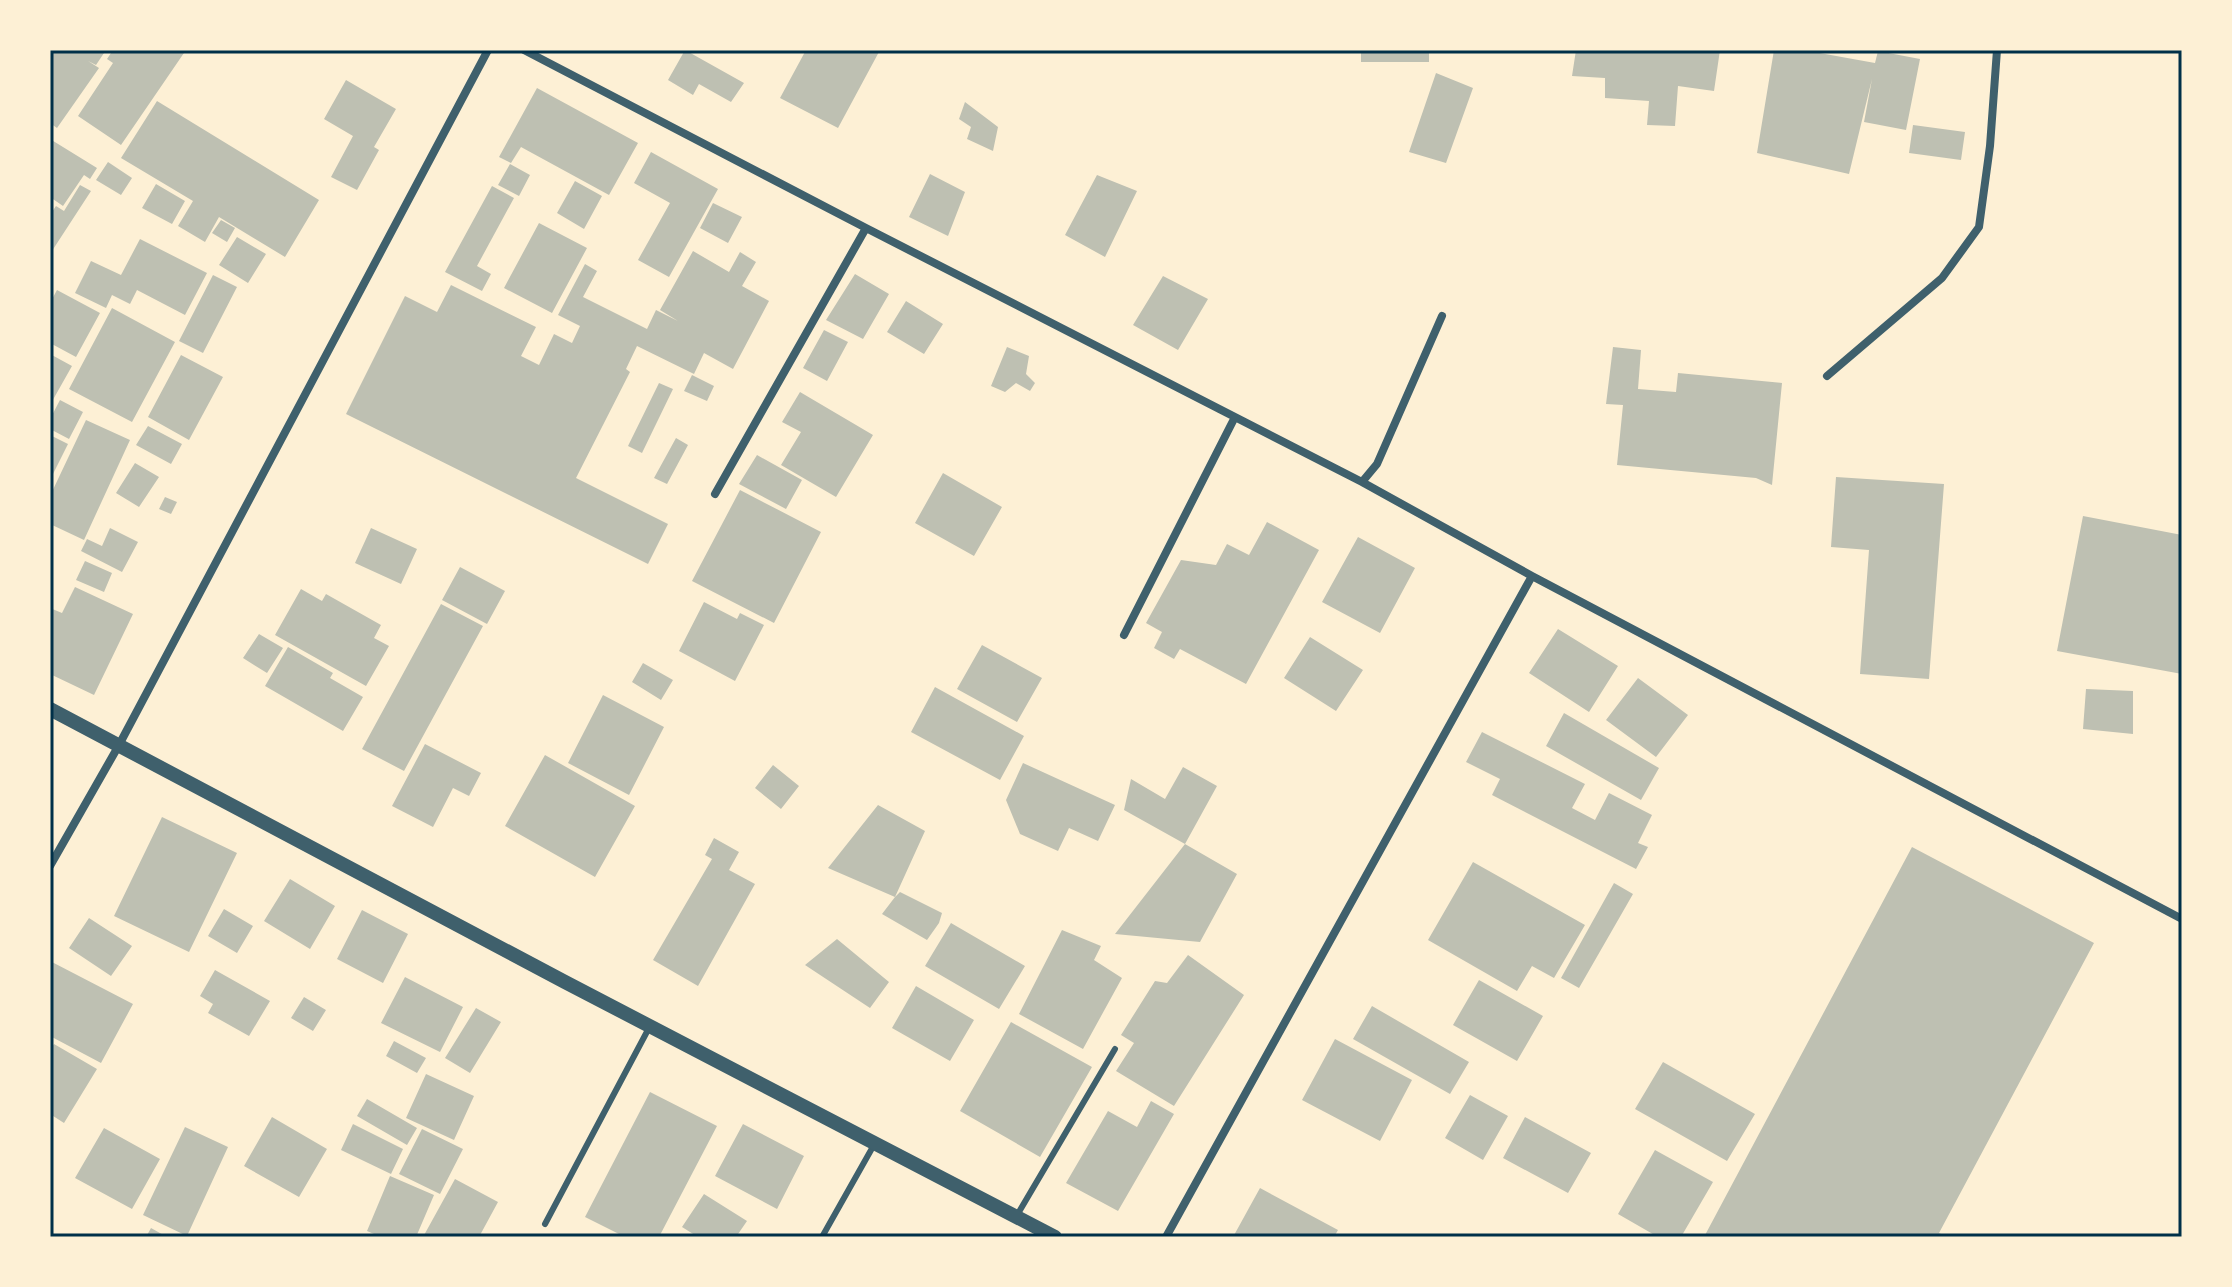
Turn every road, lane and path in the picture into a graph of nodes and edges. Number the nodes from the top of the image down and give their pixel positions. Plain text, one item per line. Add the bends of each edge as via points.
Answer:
1 (488, 50) edge
2 (524, 50) edge
3 (1997, 50) edge
4 (866, 228) junction
5 (1442, 316) dead end
6 (1827, 376) dead end
7 (1235, 417) junction
8 (1362, 482) junction
9 (715, 494) dead end
10 (1532, 576) junction
11 (1124, 635) dead end
12 (50, 709) edge
13 (119, 745) junction
14 (50, 866) edge
15 (2182, 919) edge
16 (650, 1026) junction
17 (1115, 1049) dead end
18 (875, 1143) junction
19 (1016, 1217) junction
20 (545, 1224) dead end
21 (822, 1237) edge
22 (1055, 1237) edge
23 (1166, 1237) edge

1 - 13 street
2 - 4 street
3 - 6 street via 1979,227 1942,278
4 - 7 street
4 - 9 street
5 - 8 street via 1377,464
7 - 8 street
7 - 11 street
8 - 10 street
10 - 15 street
10 - 23 street
12 - 13 street
13 - 14 street
13 - 16 street
16 - 18 street
16 - 20 lane
17 - 19 lane
18 - 19 street
18 - 21 lane
19 - 22 street

